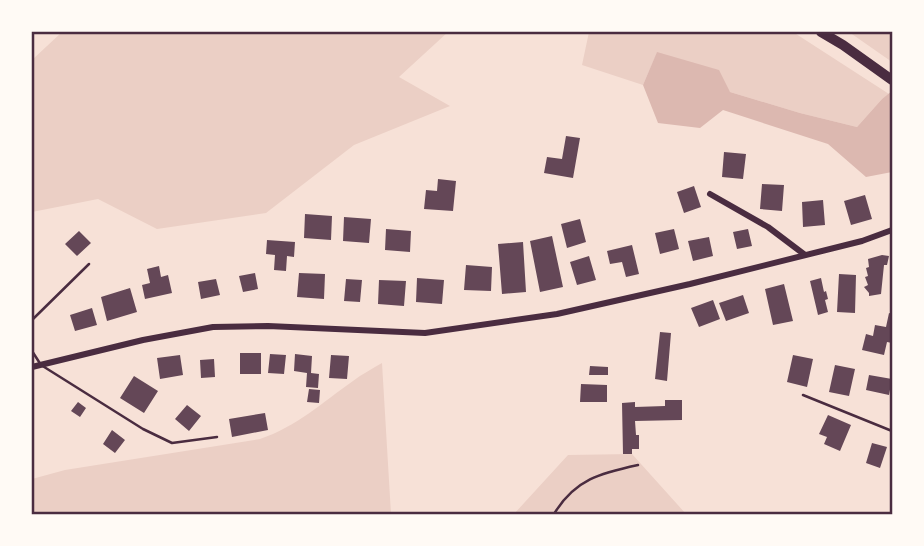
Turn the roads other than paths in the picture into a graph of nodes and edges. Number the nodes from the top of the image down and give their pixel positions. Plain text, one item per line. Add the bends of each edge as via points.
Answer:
1 (821, 32) edge
2 (831, 32) edge
3 (844, 45) junction
4 (892, 80) edge
5 (710, 194) dead end
6 (892, 230) edge
7 (805, 255) junction
8 (89, 264) dead end
9 (32, 320) edge
10 (32, 351) edge
11 (41, 365) junction
12 (32, 367) edge
13 (803, 395) dead end
14 (892, 431) edge
15 (218, 437) dead end

1 - 3 main road
2 - 3 main road
3 - 4 main road
5 - 7 street
6 - 7 street
7 - 11 street via 544,316 425,333 214,327
8 - 9 lane
10 - 11 lane
11 - 12 street
11 - 15 lane via 172,443
13 - 14 lane

